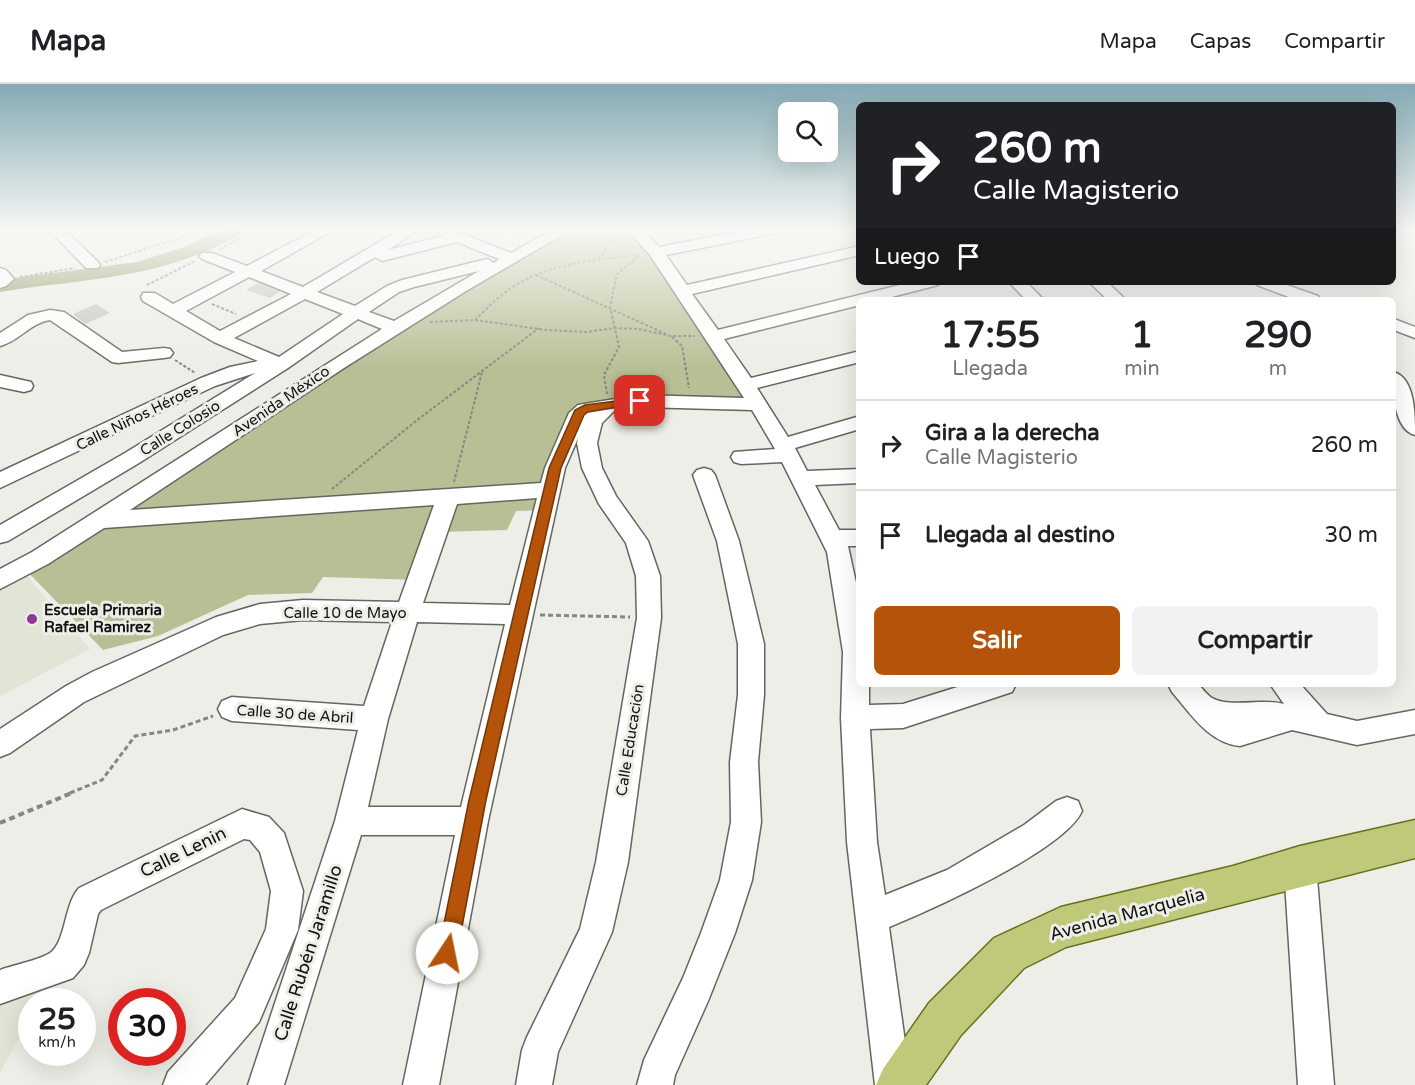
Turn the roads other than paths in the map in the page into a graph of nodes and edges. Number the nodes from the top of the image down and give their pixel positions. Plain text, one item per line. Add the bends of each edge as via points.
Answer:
1 (244, 275) edge
2 (252, 275) edge
3 (335, 275) edge
4 (442, 275) edge
5 (484, 275) edge
6 (672, 275) edge
7 (753, 275) edge
8 (920, 285) edge
9 (1020, 285) edge
10 (1100, 285) edge
11 (1271, 285) edge
12 (683, 291) junction
13 (303, 294) junction
14 (149, 297) dead end
15 (871, 297) edge
16 (1033, 297) edge
17 (1114, 297) edge
18 (1304, 297) edge
19 (856, 301) edge
20 (175, 310) junction
21 (355, 312) junction
22 (1396, 325) edge
23 (396, 328) junction
24 (1415, 333) edge
25 (712, 336) junction
26 (220, 338) junction
27 (1396, 340) edge
28 (0, 341) edge
29 (1415, 343) edge
30 (164, 353) road end
31 (856, 357) edge
32 (280, 364) junction
33 (1396, 380) edge
34 (0, 381) edge
35 (746, 385) junction
36 (24, 386) dead end
37 (610, 404) junction
38 (756, 404) junction
39 (207, 410) junction
40 (146, 413) junction
41 (856, 424) edge
42 (243, 428) junction
43 (1415, 429) edge
44 (176, 430) junction
45 (741, 457) dead end
46 (790, 460) junction
47 (704, 475) dead end
48 (856, 476) edge
49 (0, 481) edge
50 (549, 490) junction
51 (449, 495) junction
52 (94, 521) junction
53 (0, 535) edge
54 (846, 538) edge
55 (0, 580) edge
56 (407, 613) junction
57 (520, 615) junction
58 (982, 687) edge
59 (1184, 687) edge
60 (1285, 687) edge
61 (961, 690) edge
62 (232, 709) road end
63 (855, 717) junction
64 (374, 719) junction
65 (1305, 721) junction
66 (1415, 722) edge
67 (0, 744) edge
68 (1067, 811) dead end
69 (350, 821) junction
70 (473, 821) junction
71 (1415, 839) edge
72 (1300, 866) junction
73 (872, 911) junction
74 (0, 987) edge
75 (181, 1085) edge
76 (266, 1085) edge
77 (421, 1085) edge
78 (534, 1085) edge
79 (655, 1085) edge
80 (893, 1085) edge
81 (899, 1085) edge
82 (1316, 1085) edge

1 - 20 street
2 - 13 street
3 - 13 street
4 - 21 street, Calle Colosio via 408,283
5 - 23 street, Avenida México
6 - 12 street
7 - 12 street
8 - 15 street
9 - 16 street
10 - 17 street
11 - 18 street
12 - 25 street
13 - 21 street
13 - 26 street
14 - 20 street
19 - 25 street
20 - 26 street
21 - 23 street
21 - 32 street, Calle Colosio
22 - 24 street
23 - 42 street, Avenida México
25 - 35 street
26 - 32 street
27 - 29 street
28 - 30 street via 46,314 58,316 118,358
31 - 35 street
32 - 39 street, Calle Colosio
32 - 40 street, Calle Niños Héroes via 237,371
33 - 43 street via 1401,384
34 - 36 street
35 - 38 street
37 - 38 street
37 - 50 street via 579,413
37 - 78 street, Calle Educación via 593,421 587,443 592,468 607,499 637,541 648,576 649,618 612,862 596,932 540,1050
38 - 46 street
39 - 42 street
39 - 44 street, Calle Colosio
40 - 44 street
40 - 49 street, Calle Niños Héroes
41 - 46 street
42 - 52 street, Avenida México
44 - 53 street, Calle Colosio
45 - 46 street
46 - 48 street
46 - 54 street
47 - 79 street via 728,541 751,644 751,695 744,762 746,822 736,880 718,933
50 - 51 street
50 - 57 street
51 - 52 street
51 - 56 street, Calle Rubén Jaramillo
52 - 55 street, Avenida México
54 - 63 street via 839,552 856,652
56 - 57 street, Calle 10 de Mayo
56 - 64 street, Calle Rubén Jaramillo
56 - 67 street, Calle 10 de Mayo via 303,610 260,614 216,627 75,694
57 - 70 street
58 - 61 street
59 - 65 street via 1231,734
60 - 65 street
61 - 63 street via 903,716
62 - 64 street, Calle 30 de Abril
63 - 73 street via 862,842
64 - 69 street, Calle Rubén Jaramillo
65 - 66 street via 1357,733
68 - 73 street via 958,881 889,911
69 - 70 street
69 - 76 street, Calle Rubén Jaramillo
70 - 77 street
71 - 72 main road, Avenida Marquelia
72 - 81 main road, Avenida Marquelia via 1061,928 1009,953 945,1019
72 - 82 street
73 - 80 street
74 - 75 street, Calle Lenin via 61,966 72,953 84,906 90,899 242,824 258,827 273,844 287,891 282,930 247,1010

